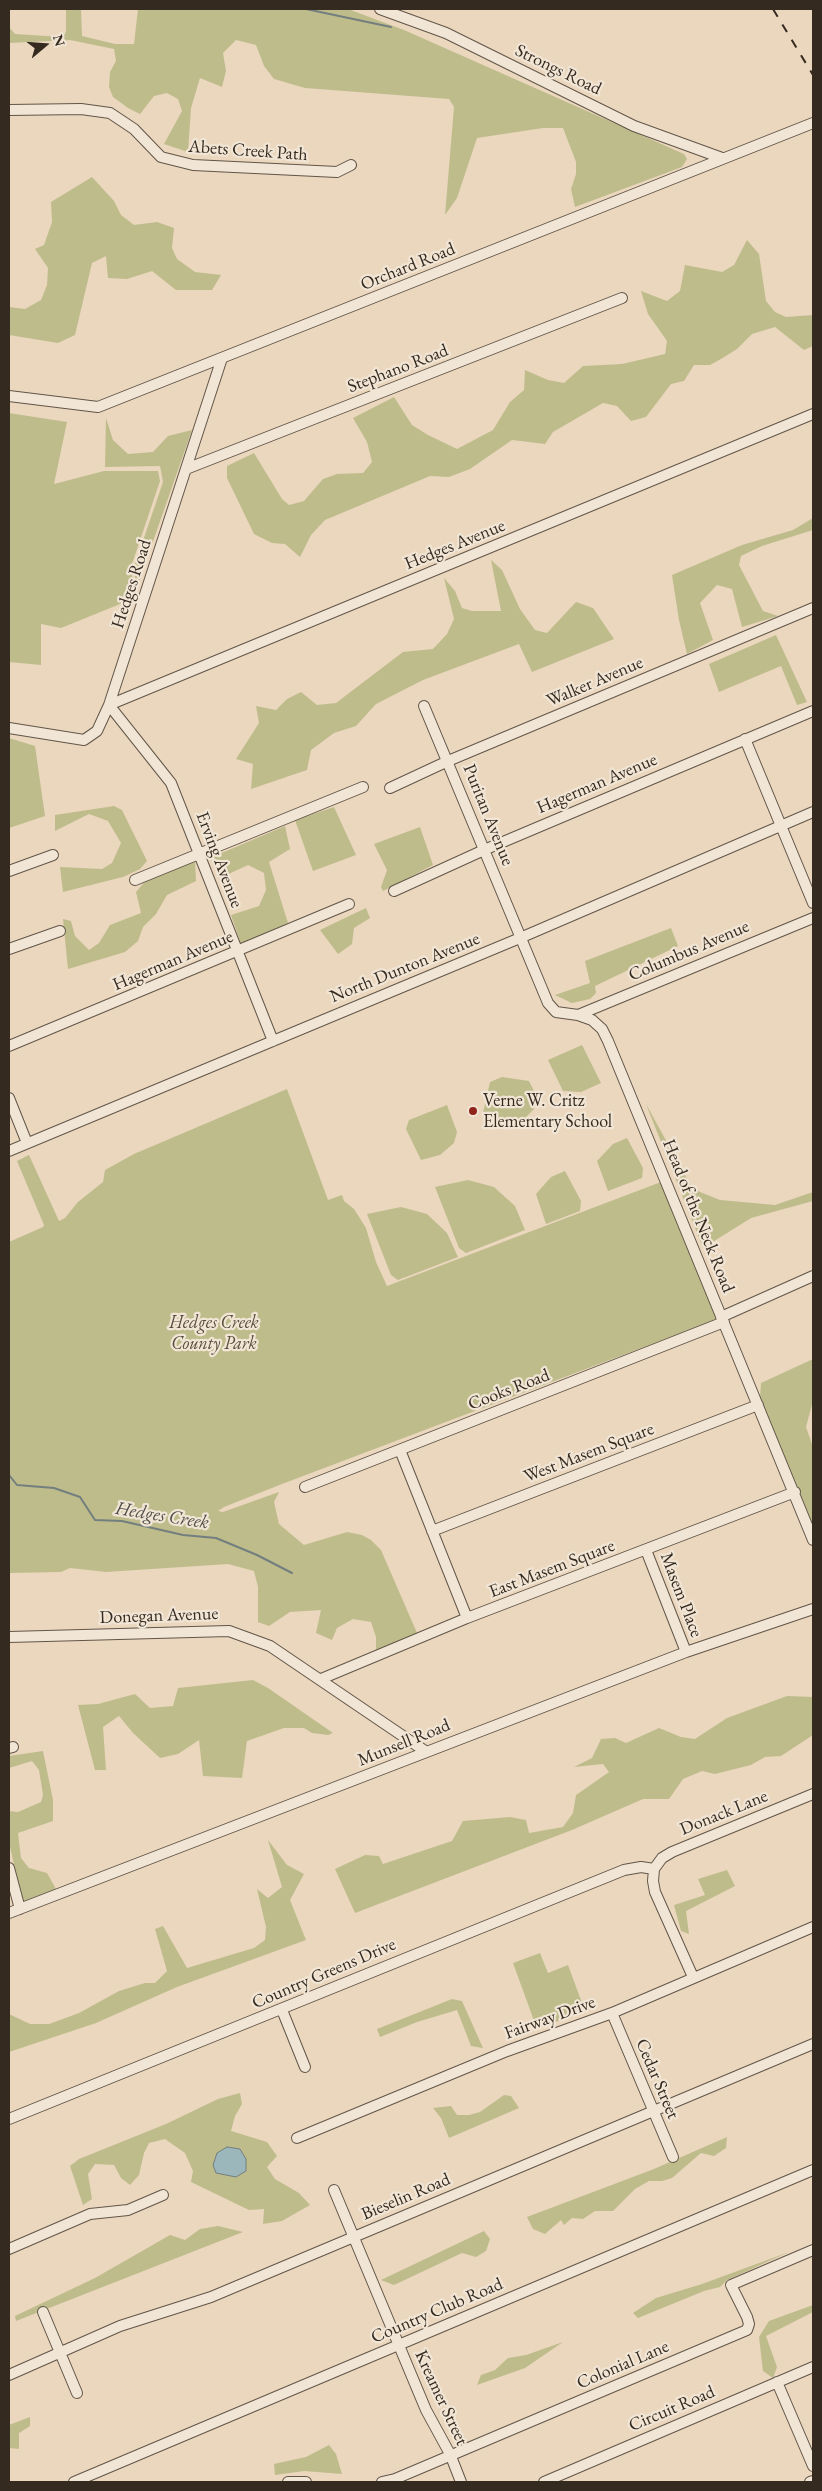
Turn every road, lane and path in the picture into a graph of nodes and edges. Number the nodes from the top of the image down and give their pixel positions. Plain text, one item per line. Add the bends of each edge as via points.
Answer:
1 (386, 9) edge
2 (9, 110) edge
3 (813, 123) edge
4 (722, 158) junction
5 (351, 165) dead end
6 (622, 298) dead end
7 (222, 358) junction
8 (9, 396) edge
9 (813, 414) edge
10 (186, 469) junction
11 (813, 608) edge
12 (109, 705) junction
13 (424, 706) dead end
14 (813, 711) edge
15 (9, 728) edge
16 (745, 739) junction
17 (448, 761) junction
18 (363, 787) dead end
19 (390, 788) dead end
20 (813, 812) edge
21 (781, 826) junction
22 (484, 850) junction
23 (199, 853) junction
24 (52, 855) dead end
25 (9, 871) edge
26 (136, 880) dead end
27 (394, 892) dead end
28 (813, 903) edge
29 (350, 904) dead end
30 (813, 918) edge
31 (60, 931) dead end
32 (520, 938) junction
33 (9, 950) edge
34 (236, 952) junction
35 (578, 1015) junction
36 (273, 1041) junction
37 (9, 1046) edge
38 (9, 1098) edge
39 (27, 1143) junction
40 (9, 1151) edge
41 (813, 1276) edge
42 (723, 1320) junction
43 (758, 1405) junction
44 (400, 1450) junction
45 (305, 1487) dead end
46 (795, 1492) junction
47 (432, 1531) junction
48 (813, 1540) edge
49 (646, 1550) junction
50 (813, 1609) edge
51 (466, 1618) junction
52 (9, 1636) edge
53 (686, 1652) junction
54 (321, 1679) junction
55 (426, 1751) junction
56 (813, 1794) edge
57 (9, 1868) edge
58 (654, 1870) junction
59 (20, 1909) junction
60 (9, 1913) edge
61 (813, 1927) edge
62 (693, 1977) junction
63 (282, 2010) junction
64 (612, 2013) junction
65 (813, 2044) edge
66 (305, 2067) dead end
67 (652, 2111) junction
68 (9, 2119) edge
69 (297, 2138) dead end
70 (673, 2158) dead end
71 (813, 2170) edge
72 (334, 2190) dead end
73 (163, 2195) dead end
74 (353, 2238) junction
75 (9, 2249) edge
76 (813, 2250) edge
77 (43, 2312) dead end
78 (398, 2345) junction
79 (60, 2352) junction
80 (813, 2367) edge
81 (9, 2375) edge
82 (777, 2382) junction
83 (77, 2393) dead end
84 (450, 2454) junction
85 (813, 2466) edge
86 (74, 2482) edge
87 (288, 2482) edge
88 (306, 2482) edge
89 (382, 2482) edge
90 (461, 2482) edge
91 (544, 2482) edge

1 - 4 street, Strongs Road via 446,33 634,126
2 - 5 street, Abets Creek Path via 73,109 110,113 134,129 161,157 193,165 337,172
3 - 4 street, Orchard Road
4 - 7 street, Orchard Road
6 - 10 street, Stephano Road
7 - 8 street, Orchard Road via 98,407
7 - 10 street, Hedges Road
9 - 12 street, Hedges Avenue
10 - 12 street, Hedges Road
11 - 17 street, Walker Avenue
12 - 15 street, Hedges Road via 97,731 84,740
12 - 23 street, Erving Avenue via 172,783
13 - 17 street, Puritan Avenue
14 - 16 street, Hagerman Avenue
16 - 21 street
16 - 22 street, Hagerman Avenue
17 - 19 street, Walker Avenue
17 - 22 street, Puritan Avenue
18 - 23 street
20 - 21 street, North Dunton Avenue
21 - 28 street
21 - 32 street, North Dunton Avenue
22 - 27 street, Hagerman Avenue
22 - 32 street, Puritan Avenue
23 - 26 street
23 - 34 street, Erving Avenue
24 - 25 street
29 - 34 street, Hagerman Avenue
30 - 35 street, Columbus Avenue
31 - 33 street
32 - 35 street, Head of the Neck Road via 548,1003 556,1012
32 - 36 street, North Dunton Avenue
34 - 36 street, Erving Avenue
34 - 37 street, Hagerman Avenue
35 - 42 street, Head of the Neck Road via 592,1020 608,1041
36 - 39 street, North Dunton Avenue
38 - 39 street
39 - 40 street, North Dunton Avenue
41 - 42 street, Cooks Road
42 - 43 street, Head of the Neck Road
42 - 44 street, Cooks Road
43 - 46 street, Head of the Neck Road
43 - 47 street, West Masem Square
44 - 45 street, Cooks Road
44 - 47 street
46 - 48 street, Head of the Neck Road
46 - 49 street, East Masem Square
47 - 51 street
49 - 51 street, East Masem Square
49 - 53 street, Masem Place
50 - 53 street, Munsell Road
51 - 54 street, East Masem Square
52 - 54 street, Donegan Avenue via 229,1631 270,1646
53 - 55 street, Munsell Road
54 - 55 street, Donegan Avenue
55 - 59 street, Munsell Road
56 - 58 street, Donack Lane via 672,1852 662,1858
57 - 59 street
58 - 62 street via 655,1892
58 - 63 street, Country Greens Drive via 640,1867 624,1870
59 - 60 street, Munsell Road
61 - 62 street, Fairway Drive
62 - 64 street, Fairway Drive
63 - 66 street
63 - 68 street, Country Greens Drive
64 - 67 street, Cedar Street
64 - 69 street, Fairway Drive via 507,2051
65 - 67 street, Bieselin Road
67 - 70 street, Cedar Street
67 - 74 street, Bieselin Road
71 - 78 street, Country Club Road
72 - 74 street, Kreamer Street
73 - 75 street via 128,2210 90,2214
74 - 78 street, Kreamer Street
74 - 79 street, Bieselin Road via 212,2297 120,2326
76 - 84 street, Colonial Lane via 731,2285 750,2324 747,2330
77 - 79 street
78 - 84 street, Kreamer Street via 426,2410
78 - 86 street, Country Club Road
79 - 81 street, Bieselin Road
79 - 83 street
80 - 82 street, Circuit Road
82 - 85 street
82 - 91 street, Circuit Road
84 - 89 street, Colonial Lane
84 - 90 street, Kreamer Street
87 - 88 street

